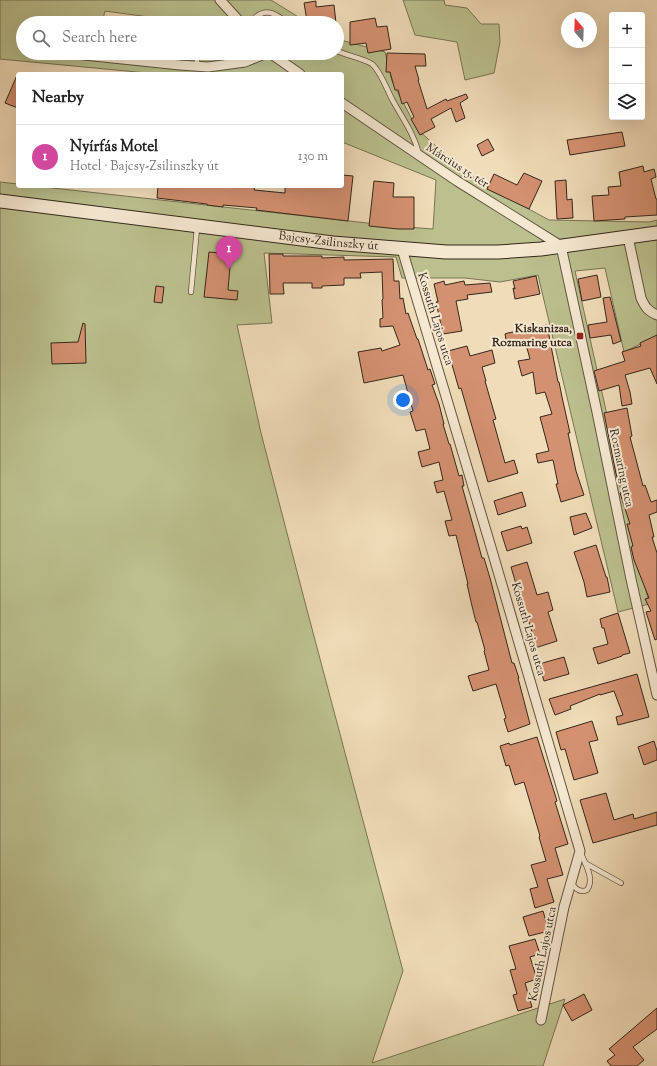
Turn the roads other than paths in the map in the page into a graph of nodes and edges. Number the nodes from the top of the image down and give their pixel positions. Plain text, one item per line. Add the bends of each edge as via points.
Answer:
1 (220, 0) edge
2 (235, 16) edge
3 (256, 16) edge
4 (278, 16) edge
5 (344, 53) edge
6 (132, 60) edge
7 (198, 60) edge
8 (250, 60) edge
9 (280, 60) edge
10 (198, 67) junction
11 (297, 72) edge
12 (344, 104) edge
13 (420, 155) junction
14 (0, 201) edge
15 (197, 226) junction
16 (657, 233) edge
17 (628, 237) junction
18 (561, 246) junction
19 (402, 249) junction
20 (191, 292) dead end
21 (657, 315) edge
22 (657, 695) edge
23 (580, 851) junction
24 (585, 863) junction
25 (571, 882) junction
26 (621, 883) dead end
27 (542, 1020) dead end

1 - 2 street
3 - 4 lane via 270,12
5 - 13 lane via 369,62 375,68 410,130
6 - 10 street
7 - 10 lane
8 - 10 street
9 - 11 street
12 - 13 street, Március 15. tér
13 - 18 street, Március 15. tér
14 - 15 main road, Bajcsy-Zsilinszky út
15 - 19 main road, Bajcsy-Zsilinszky út via 333,244
15 - 20 lane
16 - 17 main road, Bajcsy-Zsilinszky út
17 - 18 main road, Bajcsy-Zsilinszky út
17 - 21 street via 641,298 644,306
18 - 19 main road, Bajcsy-Zsilinszky út via 474,253
18 - 22 street, Rozmaring utca
19 - 23 street, Kossuth Lajos utca
23 - 24 lane
23 - 25 street, Kossuth Lajos utca
24 - 25 lane via 591,881 589,888 586,891 577,890
24 - 26 lane
25 - 27 street, Kossuth Lajos utca via 556,943

